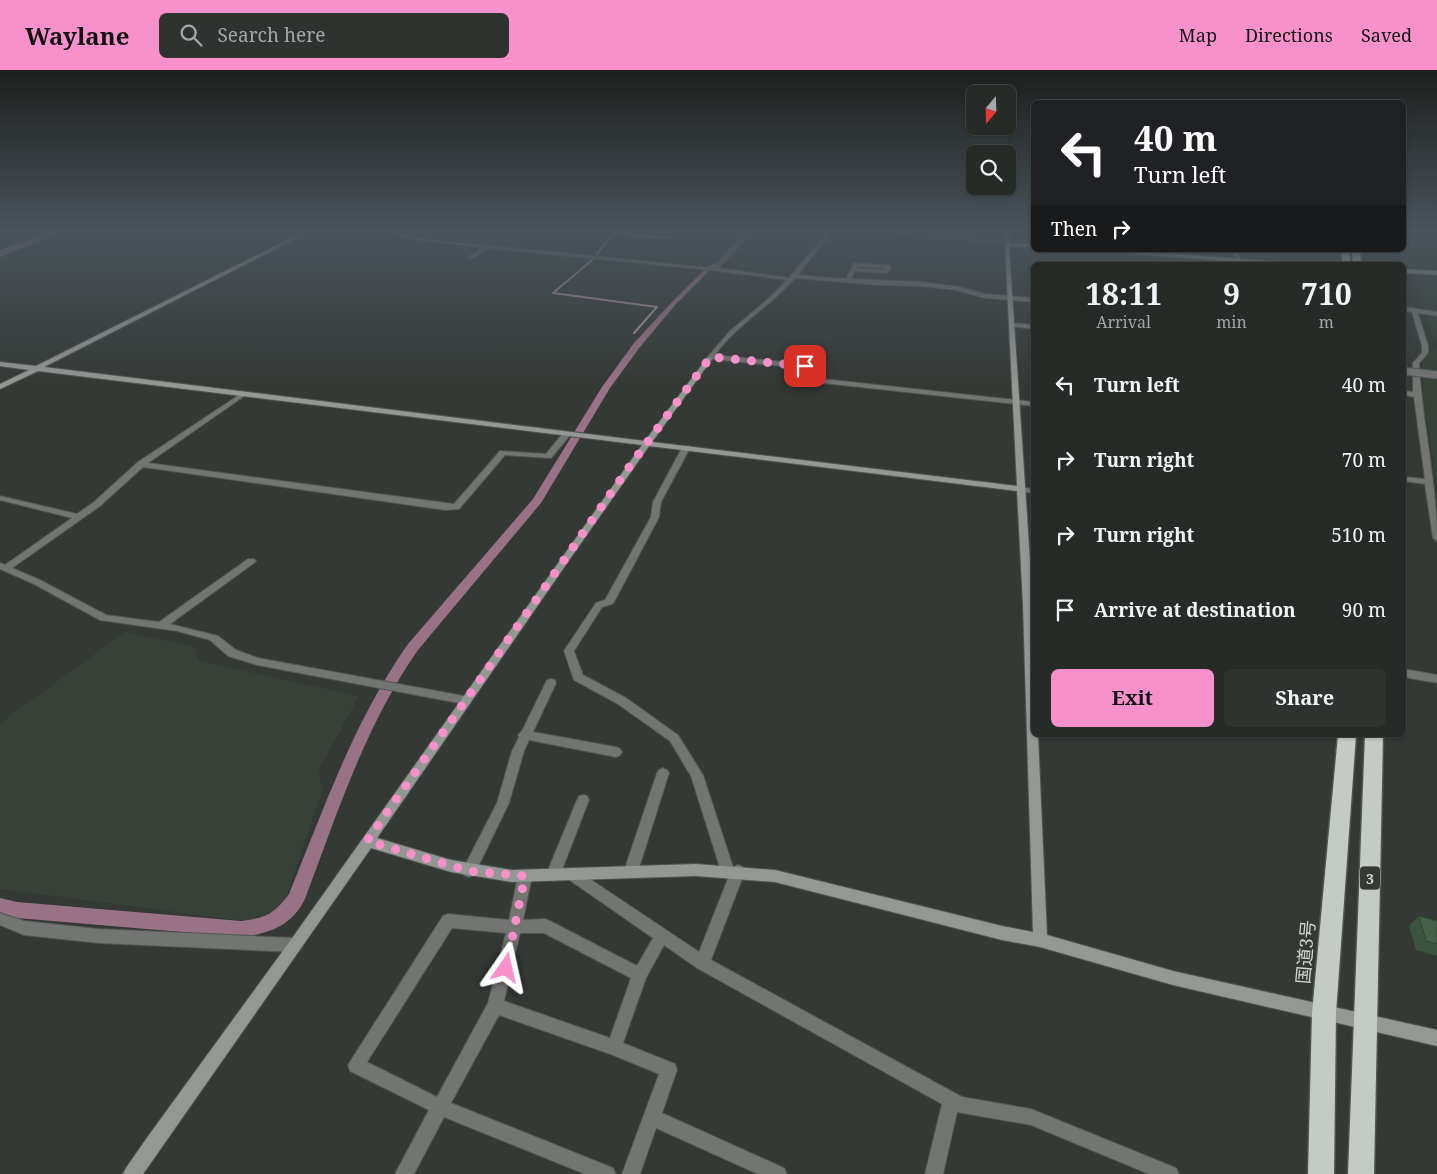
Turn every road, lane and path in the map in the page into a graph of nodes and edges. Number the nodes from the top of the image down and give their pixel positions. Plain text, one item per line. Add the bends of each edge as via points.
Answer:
1 (207, 283) edge
2 (786, 283) edge
3 (878, 283) edge
4 (1009, 283) edge
5 (1011, 299) junction
6 (1031, 300) edge
7 (1406, 308) edge
8 (1414, 310) junction
9 (1437, 314) edge
10 (1012, 327) junction
11 (1031, 327) edge
12 (710, 358) junction
13 (0, 364) edge
14 (37, 369) junction
15 (1406, 370) edge
16 (1437, 375) edge
17 (0, 387) edge
18 (1406, 393) edge
19 (244, 394) junction
20 (1417, 395) junction
21 (1016, 402) junction
22 (1031, 404) edge
23 (568, 434) junction
24 (647, 443) junction
25 (686, 448) junction
26 (141, 464) junction
27 (1406, 479) edge
28 (1430, 482) junction
29 (1020, 489) junction
30 (1031, 491) edge
31 (0, 498) edge
32 (80, 517) junction
33 (1437, 538) edge
34 (251, 561) dead end
35 (3, 567) edge
36 (1031, 606) edge
37 (160, 626) junction
38 (1406, 673) edge
39 (1437, 679) edge
40 (551, 683) dead end
41 (464, 700) junction
42 (524, 735) junction
43 (1034, 737) edge
44 (1347, 737) edge
45 (1374, 737) edge
46 (616, 752) dead end
47 (663, 773) dead end
48 (583, 800) dead end
49 (367, 841) junction
50 (469, 871) junction
51 (631, 871) junction
52 (733, 871) junction
53 (554, 875) junction
54 (573, 875) junction
55 (525, 876) junction
56 (0, 919) edge
57 (514, 927) junction
58 (662, 935) junction
59 (1040, 940) junction
60 (294, 945) junction
61 (702, 963) junction
62 (640, 975) junction
63 (494, 1006) junction
64 (1324, 1013) junction
65 (1364, 1021) junction
66 (1437, 1038) edge
67 (614, 1047) junction
68 (951, 1100) junction
69 (440, 1107) junction
70 (652, 1117) junction
71 (132, 1174) edge
72 (404, 1174) edge
73 (607, 1174) edge
74 (631, 1174) edge
75 (778, 1174) edge
76 (934, 1174) edge
77 (1170, 1174) edge
78 (1321, 1174) edge
79 (1361, 1174) edge

1 - 14 street
2 - 12 street
3 - 5 street via 929,285
4 - 5 street
5 - 6 street
5 - 10 street
7 - 8 street
8 - 9 street
8 - 20 street via 1425,346 1425,353 1416,363
10 - 11 street
10 - 21 street
12 - 21 street via 805,366 809,378 823,381
12 - 24 street
13 - 14 street
14 - 17 street
14 - 19 street
15 - 16 street, bridge
18 - 20 street
19 - 23 street
19 - 26 street
20 - 28 street
21 - 22 street
21 - 29 street
23 - 24 street
23 - 26 street via 548,456 503,453 456,507 445,508
24 - 25 street
24 - 41 street
25 - 29 street
25 - 52 street via 657,502 655,517 609,602 600,605 569,651 578,677 622,701 674,738 697,775
26 - 32 street
27 - 28 street
28 - 33 street
29 - 30 street
29 - 36 street
31 - 32 street
32 - 35 street
34 - 37 street
35 - 37 street via 104,618
37 - 41 street via 214,638 232,654 257,661
38 - 39 street
40 - 42 street
41 - 49 street
42 - 46 street
42 - 50 street via 503,803
43 - 59 street
44 - 64 highway, 国道3号
45 - 65 highway, 3
47 - 51 street
48 - 53 street
49 - 50 street
49 - 60 street
50 - 55 street
51 - 52 street
51 - 54 street
52 - 59 street via 807,883
52 - 61 street
53 - 54 street
53 - 55 street
54 - 58 street
55 - 57 street
56 - 60 street via 24,928 99,936
57 - 62 street via 545,926
57 - 63 street
57 - 69 street via 448,921 356,1065
58 - 61 street
58 - 62 street
59 - 64 street via 1174,978
60 - 71 street
61 - 68 street
62 - 67 street
63 - 67 street
63 - 69 street
64 - 65 street
64 - 78 highway, 国道3号
65 - 66 street
65 - 79 highway, 3
67 - 70 street via 669,1070
68 - 76 street
68 - 77 street via 960,1105 1031,1117
69 - 72 street
69 - 73 street
70 - 74 street
70 - 75 street

